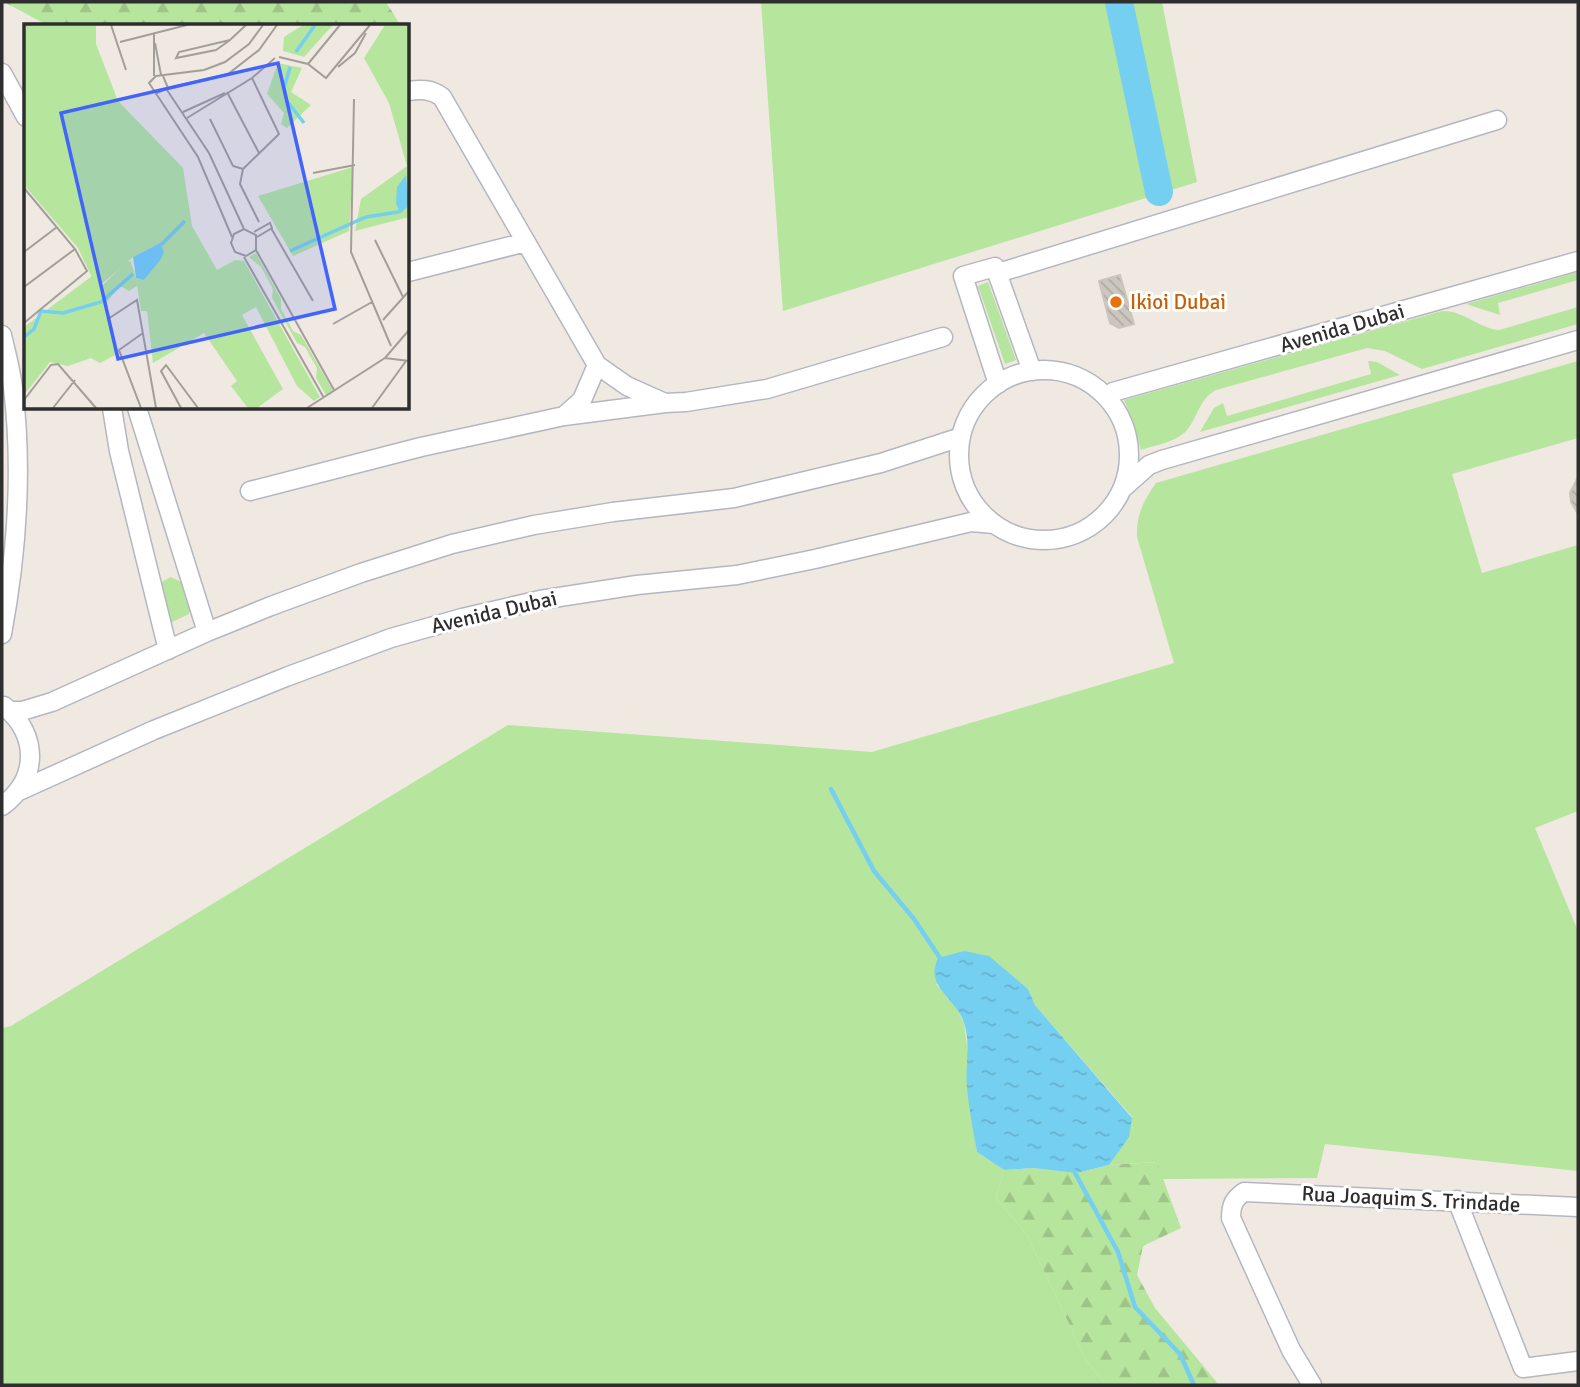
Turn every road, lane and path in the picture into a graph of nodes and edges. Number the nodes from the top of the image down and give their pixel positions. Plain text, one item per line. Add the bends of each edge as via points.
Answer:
1 (2, 73) edge
2 (410, 92) edge
3 (24, 113) edge
4 (1497, 120) dead end
5 (526, 242) junction
6 (1578, 261) edge
7 (410, 271) edge
8 (998, 273) junction
9 (2, 335) edge
10 (943, 337) dead end
11 (1578, 340) edge
12 (597, 365) junction
13 (1032, 371) junction
14 (998, 384) junction
15 (1106, 396) junction
16 (665, 403) junction
17 (112, 410) edge
18 (138, 410) edge
19 (564, 416) junction
20 (961, 437) junction
21 (1122, 489) junction
22 (250, 491) dead end
23 (994, 524) junction
24 (207, 632) junction
25 (2, 634) edge
26 (167, 650) junction
27 (6, 707) edge
28 (19, 791) junction
29 (2, 806) edge
30 (1457, 1200) junction
31 (1578, 1208) edge
32 (1578, 1361) edge
33 (1312, 1385) edge

1 - 3 street
2 - 5 street via 434,91 442,97
4 - 8 street
5 - 7 street
5 - 12 street
6 - 15 street, Avenida Dubai
8 - 13 street
8 - 14 street via 995,267 963,276
9 - 25 street via 13,386 19,461 17,518
10 - 16 street via 766,388
11 - 21 street, Avenida Dubai via 1162,460 1149,465
12 - 16 street via 627,386
12 - 19 street via 582,400
13 - 14 street, Avenida Dubai
13 - 15 street, Avenida Dubai via 1071,374
14 - 20 street, Avenida Dubai via 981,398
15 - 21 street, Avenida Dubai via 1125,428 1129,446
16 - 19 street
17 - 26 street
18 - 24 street
19 - 22 street
20 - 23 street, Avenida Dubai via 965,486 977,508
20 - 24 street via 881,463 734,498 613,512 452,544
21 - 23 street, Avenida Dubai via 1094,525 1063,538 1028,539
23 - 28 street, Avenida Dubai via 971,522 737,575 540,600 450,621 286,677
24 - 26 street
26 - 27 street via 52,702 23,711
27 - 28 street via 26,731 30,751 28,772
28 - 29 street, Avenida Dubai
30 - 31 street, Rua Joaquim S. Trindade
30 - 32 street via 1523,1368
30 - 33 street, Rua Joaquim S. Trindade via 1244,1192 1235,1198 1231,1218

